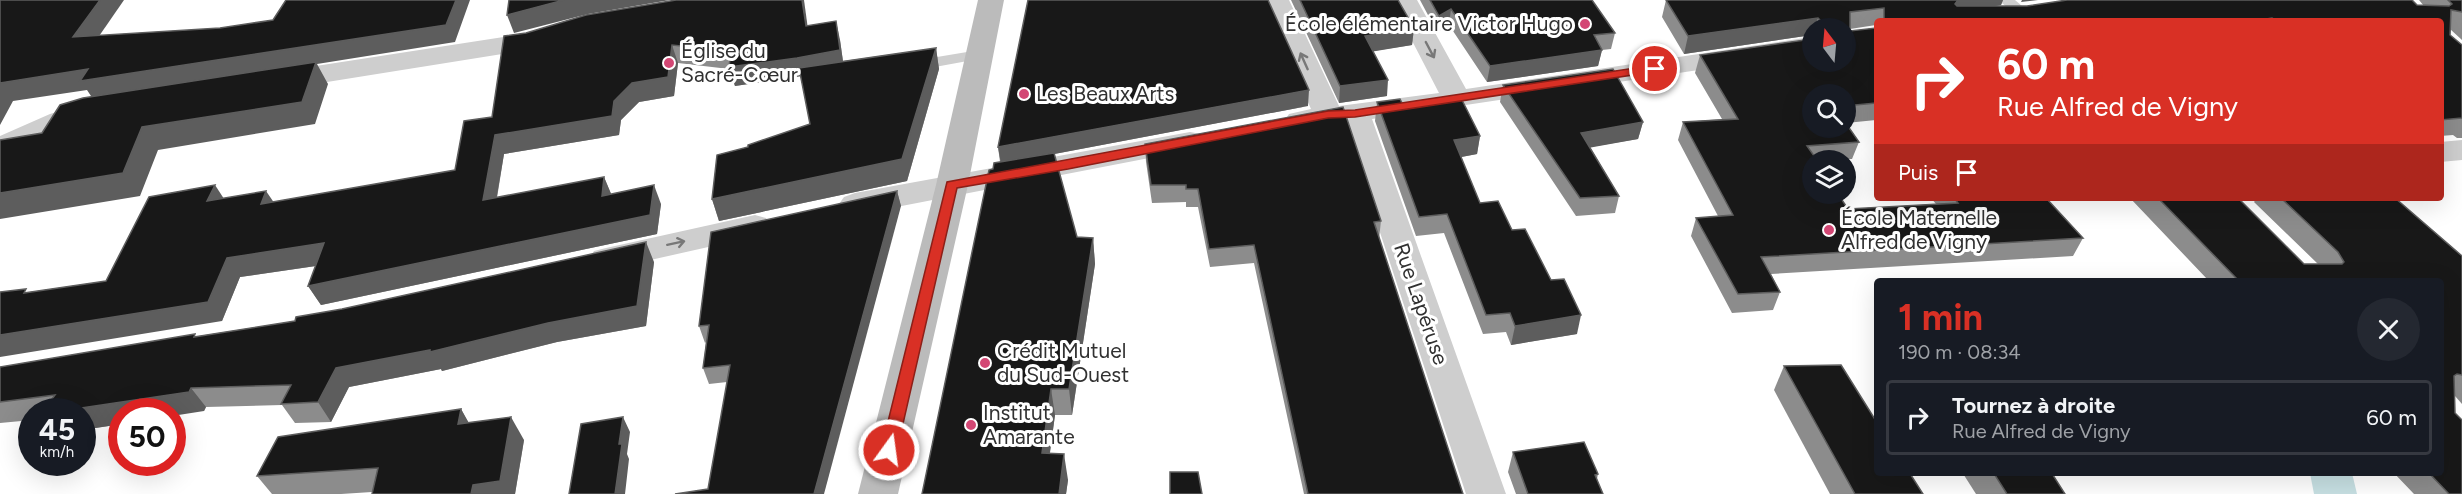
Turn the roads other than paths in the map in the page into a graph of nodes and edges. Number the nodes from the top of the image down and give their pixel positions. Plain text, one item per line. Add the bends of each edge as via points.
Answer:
1 (992, 0) edge
2 (1276, 0) edge
3 (1404, 0) edge
4 (566, 31) edge
5 (1802, 47) edge
6 (980, 55) junction
7 (898, 68) edge
8 (256, 84) edge
9 (1458, 99) junction
10 (117, 106) edge
11 (1342, 114) junction
12 (1271, 125) edge
13 (1215, 136) edge
14 (0, 147) edge
15 (2462, 150) edge
16 (2444, 152) edge
17 (951, 185) junction
18 (824, 211) edge
19 (778, 221) edge
20 (584, 264) edge
21 (878, 494) edge
22 (1486, 494) edge

1 - 6 main road
11 -> 2 street, Rue Lapéruse
3 -> 9 street
4 - 8 street via 533,41
5 - 9 street
6 - 7 lane
6 - 17 main road
9 - 11 street
10 - 14 street via 61,120
11 - 12 street
11 - 22 street, Rue Lapéruse
13 - 17 street
15 - 16 street
17 - 18 street
17 - 21 main road
20 -> 19 street

